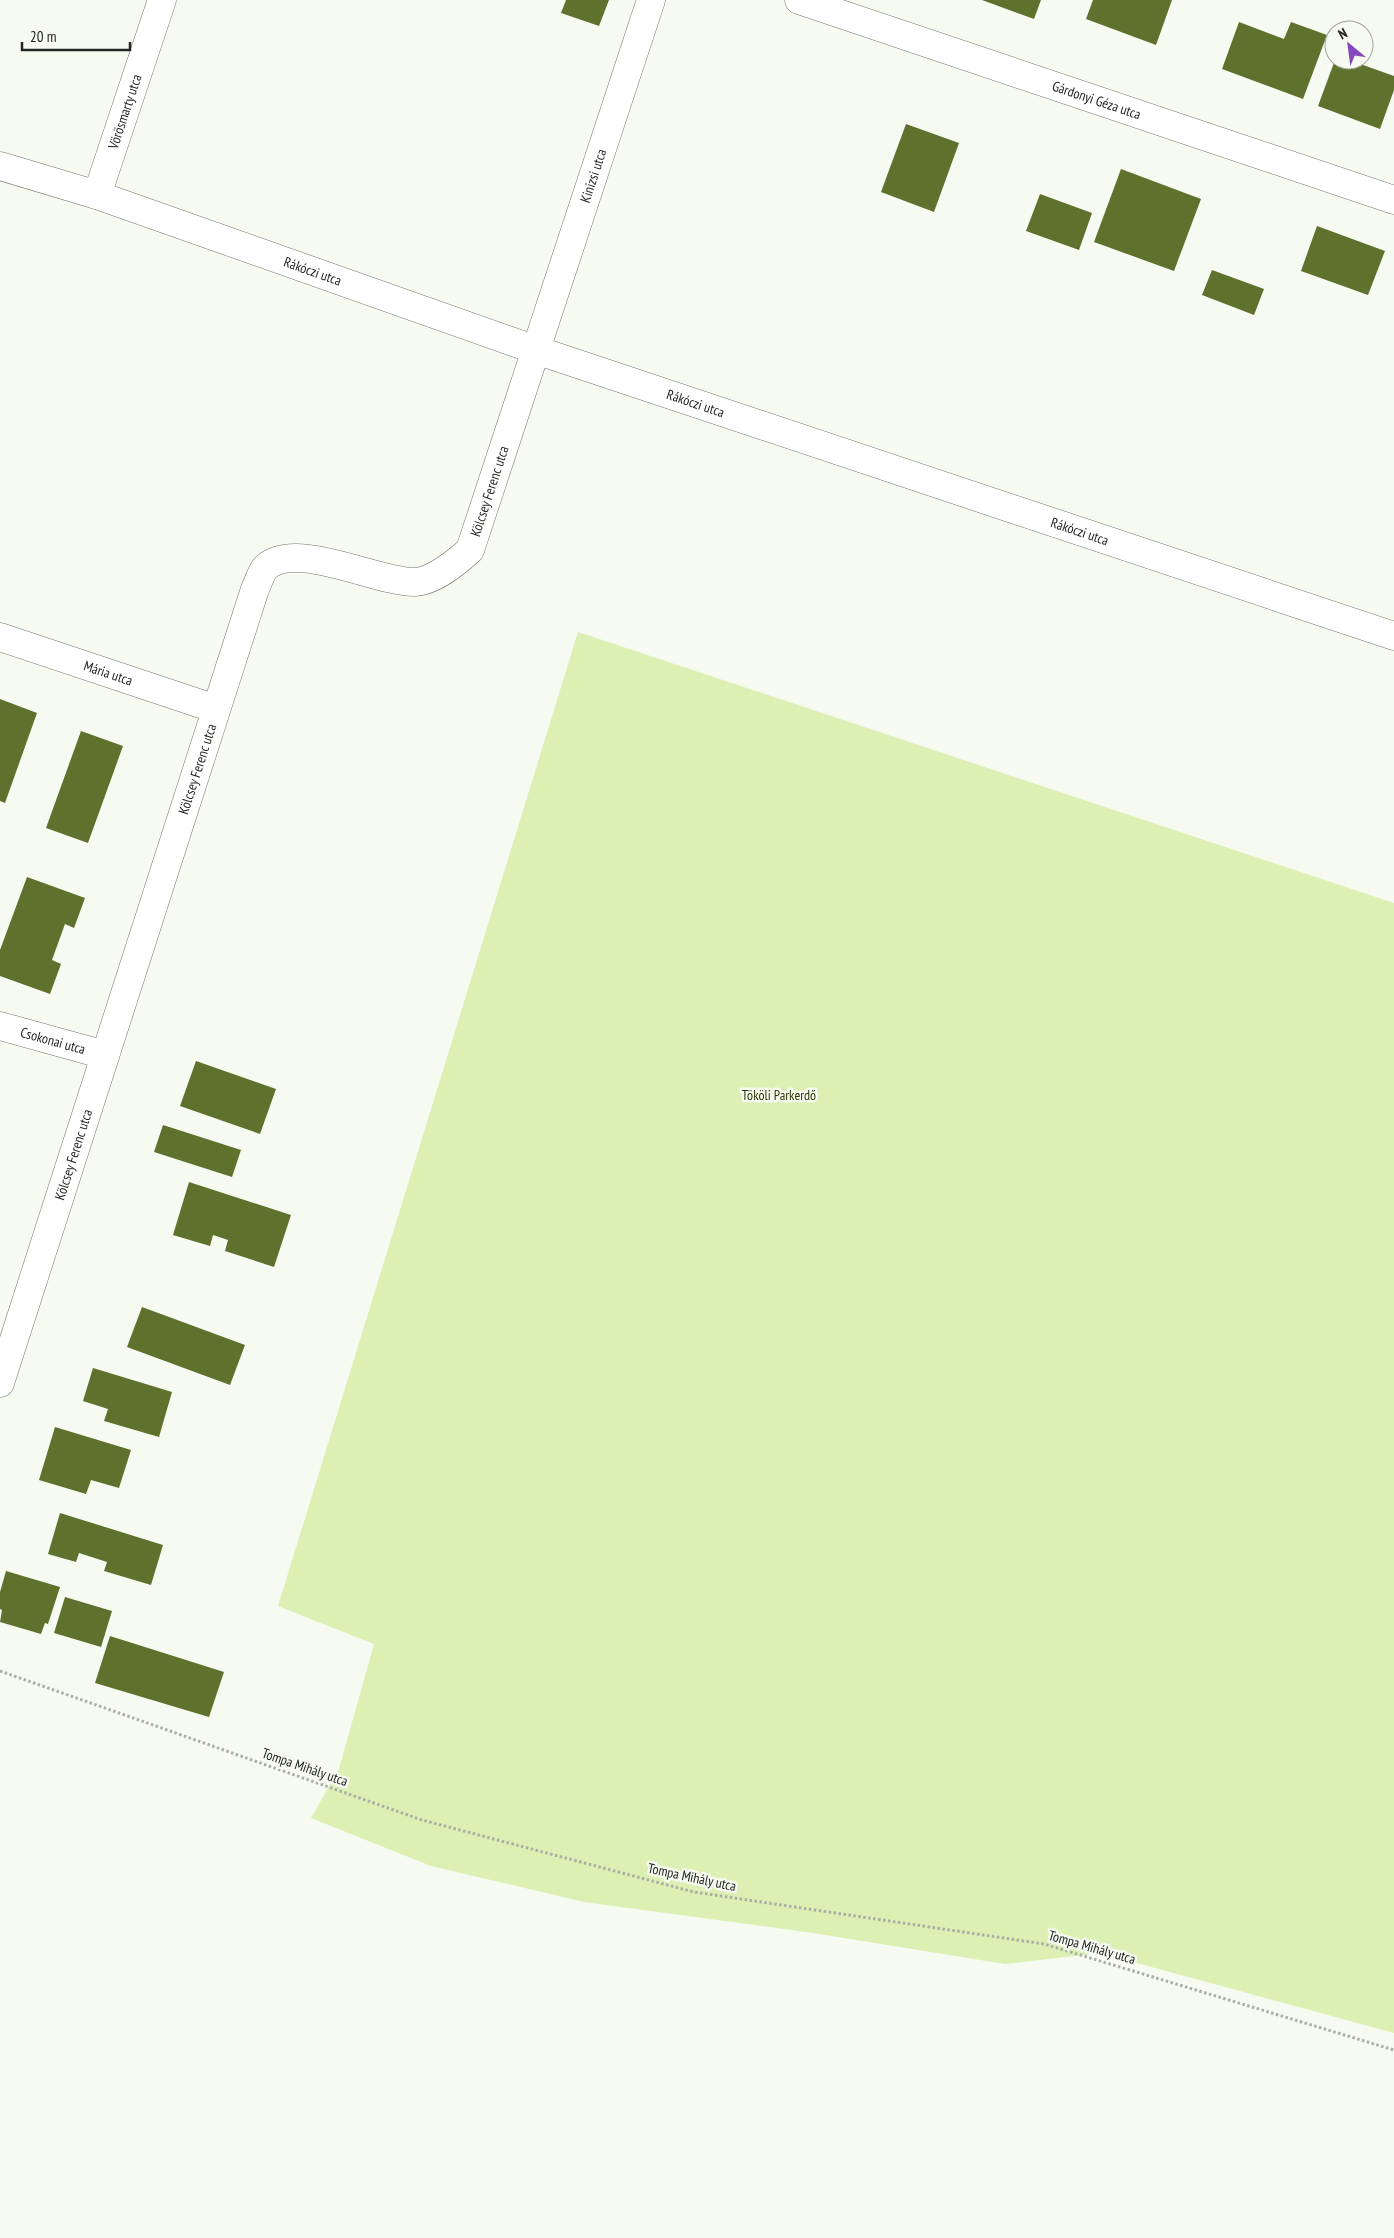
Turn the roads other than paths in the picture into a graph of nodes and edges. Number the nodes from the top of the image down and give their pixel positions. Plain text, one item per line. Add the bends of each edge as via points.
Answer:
1 (162, 0) edge
2 (651, 0) edge
3 (799, 0) edge
4 (0, 166) edge
5 (97, 195) junction
6 (1394, 200) edge
7 (536, 350) junction
8 (1394, 636) edge
9 (0, 637) edge
10 (216, 709) junction
11 (0, 1026) edge
12 (105, 1055) junction
13 (0, 1383) edge

1 - 5 street, Vörösmarty utca
2 - 7 street, Kinizsi utca
3 - 6 street, Gárdonyi Géza utca
4 - 5 street, Rákóczi utca
5 - 7 street, Rákóczi utca
7 - 8 street, Rákóczi utca
7 - 10 street, Kölcsey Ferenc utca via 470,550 450,568 416,582 307,558 285,557 265,568 255,589
9 - 10 street, Mária utca
10 - 12 street, Kölcsey Ferenc utca
11 - 12 street, Csokonai utca
12 - 13 street, Kölcsey Ferenc utca

